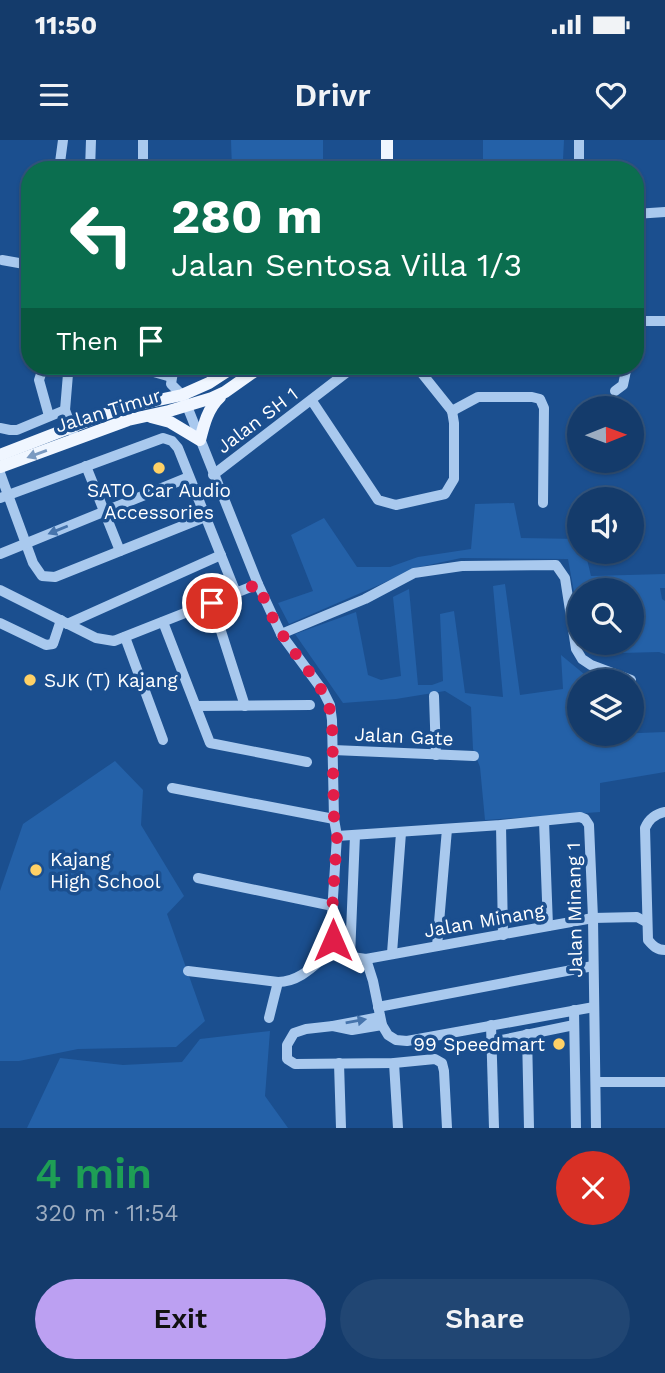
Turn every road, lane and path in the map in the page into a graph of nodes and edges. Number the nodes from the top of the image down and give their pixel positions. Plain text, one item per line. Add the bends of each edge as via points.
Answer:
1 (63, 140) edge
2 (91, 140) edge
3 (143, 140) edge
4 (387, 140) edge
5 (579, 140) edge
6 (60, 161) edge
7 (90, 161) edge
8 (144, 161) edge
9 (387, 161) edge
10 (579, 161) edge
11 (665, 212) edge
12 (644, 213) edge
13 (2, 260) dead end
14 (21, 263) edge
15 (644, 321) edge
16 (665, 321) edge
17 (40, 375) edge
18 (68, 375) edge
19 (164, 375) edge
20 (222, 375) edge
21 (249, 375) edge
22 (344, 375) edge
23 (423, 375) edge
24 (625, 375) edge
25 (171, 377) joint
26 (615, 391) dead end
27 (225, 392) junction
28 (184, 401) junction
29 (312, 401) junction
30 (65, 410) junction
31 (452, 411) junction
32 (49, 416) junction
33 (147, 416) junction
34 (71, 427) junction
35 (0, 428) edge
36 (75, 440) junction
37 (200, 440) junction
38 (0, 455) edge
39 (86, 466) junction
40 (0, 467) edge
41 (0, 473) edge
42 (214, 475) junction
43 (189, 477) junction
44 (4, 497) edge
45 (543, 503) dead end
46 (104, 512) junction
47 (205, 517) junction
48 (26, 543) junction
49 (120, 551) junction
50 (0, 554) edge
51 (221, 555) junction
52 (258, 584) junction
53 (0, 590) edge
54 (236, 593) junction
55 (212, 603) junction
56 (64, 622) junction
57 (163, 622) junction
58 (0, 623) edge
59 (281, 634) junction
60 (125, 637) junction
61 (602, 669) edge
62 (434, 696) dead end
63 (310, 705) dead end
64 (196, 706) junction
65 (246, 706) junction
66 (163, 740) dead end
67 (333, 750) junction
68 (436, 755) junction
69 (474, 756) dead end
70 (307, 762) dead end
71 (172, 788) dead end
72 (665, 812) edge
73 (334, 818) junction
74 (544, 821) junction
75 (501, 825) junction
76 (447, 829) junction
77 (401, 833) junction
78 (355, 835) junction
79 (337, 836) junction
80 (198, 878) dead end
81 (333, 906) junction
82 (643, 917) junction
83 (593, 918) junction
84 (548, 926) junction
85 (503, 934) junction
86 (437, 946) junction
87 (665, 950) edge
88 (336, 952) junction
89 (392, 953) junction
90 (349, 956) junction
91 (366, 959) junction
92 (593, 966) junction
93 (188, 971) dead end
94 (278, 982) junction
95 (594, 1007) junction
96 (574, 1010) junction
97 (380, 1016) junction
98 (269, 1018) dead end
99 (491, 1025) junction
100 (574, 1025) junction
101 (527, 1034) junction
102 (492, 1042) junction
103 (339, 1063) junction
104 (394, 1063) junction
105 (596, 1082) junction
106 (665, 1082) edge
107 (341, 1128) edge
108 (398, 1128) edge
109 (447, 1128) edge
110 (494, 1128) edge
111 (529, 1128) edge
112 (576, 1128) edge
113 (596, 1128) edge

1 - 6 street
2 - 7 street
3 - 8 street
4 - 9 main road
5 - 10 street
11 - 12 street
13 - 14 street
15 - 16 street
17 - 32 street
18 - 30 street
19 - 25 street
20 - 28 main road, Jalan Timur
21 - 27 main road, Jalan Timur
22 - 29 street, Jalan SH 1
23 - 31 street
24 - 26 street via 623,385
25 - 28 street
27 - 28 main road, Jalan Timur
27 - 37 main road via 213,404
28 - 33 main road, Jalan Timur
28 - 34 main road, Jalan Timur via 121,408
28 - 37 street
29 - 31 street via 378,500 396,505 445,494 454,479
29 - 42 street, Jalan SH 1
30 - 32 street
30 - 34 street
31 - 45 street via 478,397 540,399 544,408
32 - 35 street via 13,430
33 - 36 main road, Jalan Timur
33 - 37 main road via 170,422
34 - 36 street
34 - 38 main road, Jalan Timur
36 -> 40 main road, Jalan Timur
37 - 42 street
39 - 43 street via 163,438 178,449
39 - 44 street
39 - 46 street
41 - 44 street
42 - 52 street
43 - 46 street
43 - 47 street
44 - 48 street
46 -> 48 street
46 - 49 street
47 - 49 street
47 - 51 street
48 - 49 street via 42,576 55,577
48 - 50 street
51 - 54 street
51 - 56 street
52 - 54 street
52 - 59 street
53 - 56 street
54 - 55 street
55 - 57 street
55 - 65 street
56 - 58 street via 53,644 46,645
56 - 60 street via 96,638 114,641
57 - 60 street
57 - 64 street
59 - 61 street via 414,573 462,566 556,565 565,578 576,649 582,659
59 - 67 street via 330,705
60 - 66 street
62 - 68 street
63 - 65 street
64 - 65 street
64 - 70 street via 211,743
67 - 68 street, Jalan Gate
67 - 73 street
68 - 69 street, Jalan Gate
71 - 73 street
72 - 82 street via 649,820 645,828
73 - 79 street
74 - 75 street
74 - 83 street, Jalan Minang 1 via 580,817 589,825
74 - 84 street
75 - 76 street
75 - 85 street
76 - 77 street
76 - 86 street
77 - 78 street
77 - 89 street
78 - 79 street
78 - 90 street
79 - 81 street
80 - 81 street
81 - 88 street
82 - 83 street, Jalan Minang
82 - 87 street via 648,940
83 - 84 street, Jalan Minang
83 - 92 street, Jalan Minang 1
84 - 85 street, Jalan Minang
85 - 86 street, Jalan Minang
86 - 89 street, Jalan Minang
88 - 90 street, Jalan Minang
88 - 94 street via 297,979
89 - 91 street, Jalan Minang
90 - 91 street, Jalan Minang
91 - 97 street
92 - 95 street, Jalan Minang 1
92 - 97 street
93 - 94 street
94 - 98 street
95 - 96 street
95 - 105 street, Jalan Minang 1
96 - 99 street
96 - 100 street
97 - 99 street via 388,1035 408,1041
97 - 103 street via 306,1029 294,1033 287,1045 287,1059 295,1064
99 - 102 street
100 - 101 street
100 - 112 street
101 - 102 street
101 - 111 street
102 - 110 street
103 - 104 street
103 - 107 street
104 - 108 street
104 - 109 street via 435,1059 442,1063
105 - 106 street
105 - 113 street, Jalan Minang 1

